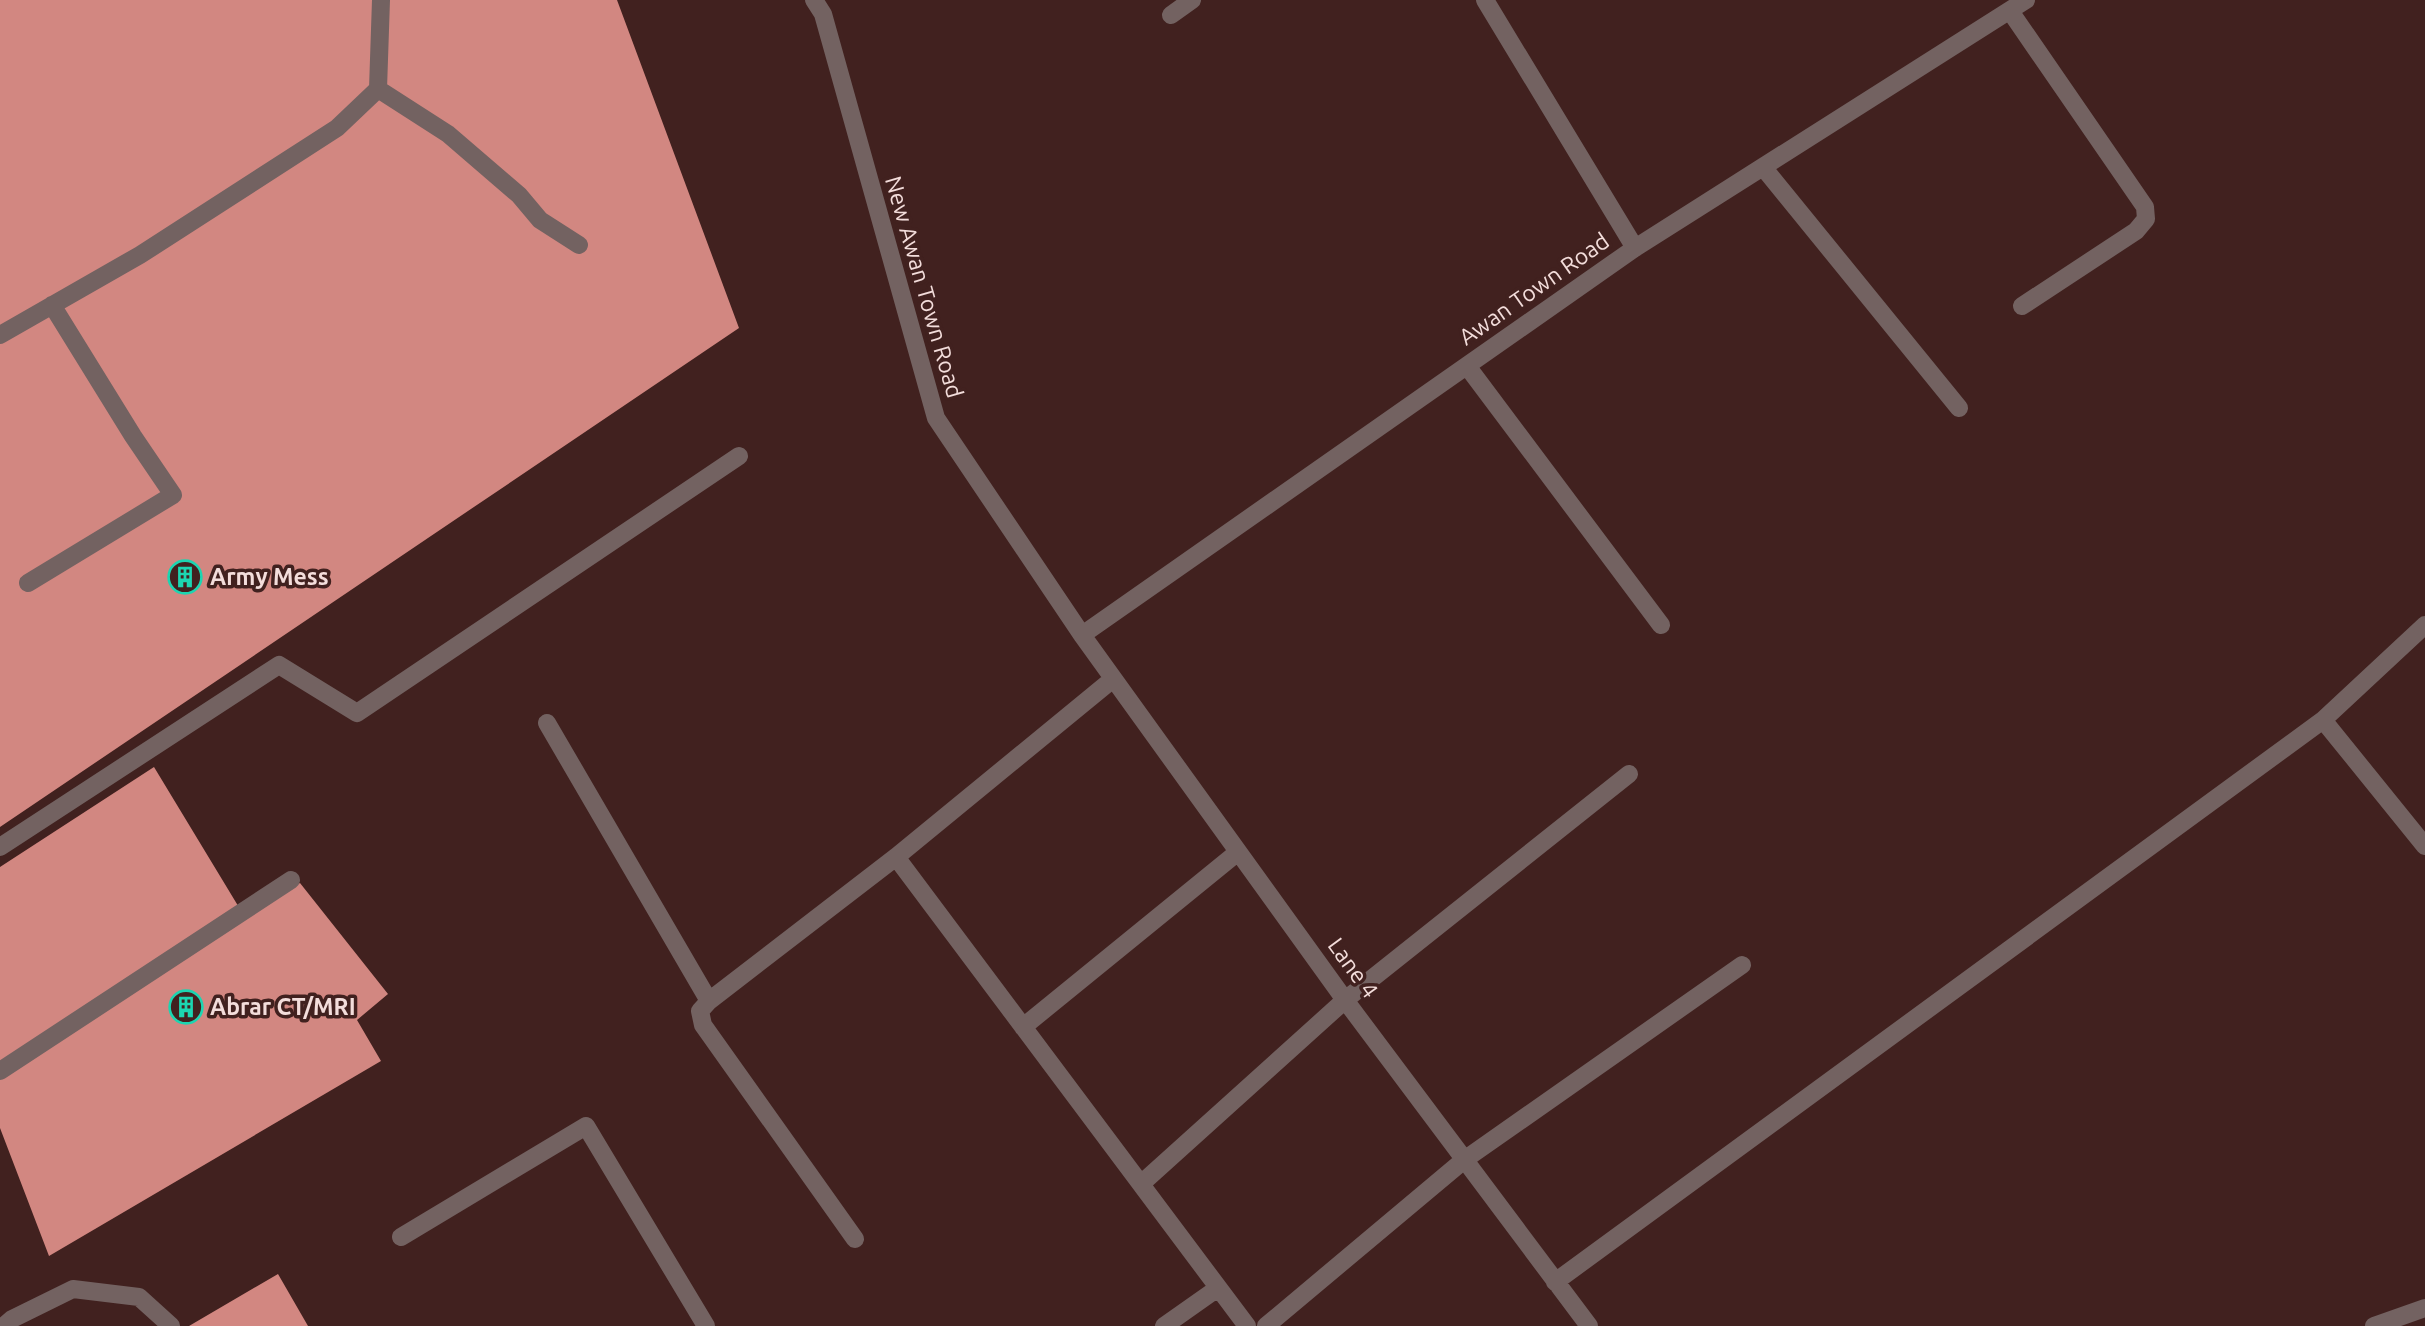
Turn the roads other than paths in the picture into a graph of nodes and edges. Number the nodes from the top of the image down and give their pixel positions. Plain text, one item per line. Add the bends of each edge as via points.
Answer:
1 (381, 0) edge
2 (814, 0) edge
3 (1192, 0) edge
4 (1485, 0) edge
5 (2026, 0) edge
6 (2010, 10) junction
7 (1171, 15) dead end
8 (378, 89) junction
9 (1763, 167) junction
10 (579, 246) dead end
11 (1635, 248) junction
12 (52, 305) junction
13 (2022, 306) dead end
14 (0, 335) edge
15 (1466, 366) junction
16 (1959, 408) dead end
17 (739, 456) dead end
18 (28, 583) dead end
19 (1661, 625) dead end
20 (2425, 625) edge
21 (1082, 635) junction
22 (1113, 679) junction
23 (2323, 720) junction
24 (547, 723) dead end
25 (1629, 774) dead end
26 (2425, 846) edge
27 (0, 847) edge
28 (1238, 852) junction
29 (896, 857) junction
30 (291, 880) dead end
31 (1742, 965) dead end
32 (1345, 1000) junction
33 (709, 1001) junction
34 (1023, 1027) junction
35 (0, 1071) edge
36 (1464, 1160) junction
37 (1141, 1184) junction
38 (401, 1237) dead end
39 (855, 1239) dead end
40 (1555, 1282) junction
41 (1218, 1288) junction
42 (2425, 1308) edge
43 (4, 1326) edge
44 (171, 1326) edge
45 (706, 1326) edge
46 (1164, 1326) edge
47 (1247, 1326) edge
48 (1266, 1326) edge
49 (1589, 1326) edge
50 (2374, 1326) edge

1 - 8 street
2 - 21 street, New Awan Town Road via 823,14 936,418
3 - 7 street
4 - 11 street
5 - 6 street, Awan Town Road
6 - 9 street, Awan Town Road
6 - 13 street via 2145,207 2146,219 2136,231
8 - 10 street via 448,134 519,195 540,220
8 - 12 street via 337,128
9 - 11 street, Awan Town Road
9 - 16 street
11 - 15 street, Awan Town Road
12 - 14 street
12 - 18 street via 173,495
15 - 19 street
15 - 21 street, Awan Town Road
17 - 27 street via 357,713 279,665
20 - 23 street
21 - 22 street, Lane 4
22 - 28 street, Lane 4
22 - 29 street
23 - 26 street
23 - 40 street
24 - 33 street
25 - 32 street
28 - 32 street, Lane 4
28 - 34 street
29 - 33 street
29 - 34 street
30 - 35 street
31 - 36 street
32 - 36 street, Lane 4
32 - 37 street
33 - 39 street via 700,1011 702,1025
34 - 37 street
36 - 40 street, Lane 4
36 - 48 street
37 - 41 street
38 - 45 street via 586,1126
40 - 49 street, Lane 4
41 - 46 street
41 - 47 street
42 - 50 street
43 - 44 street via 73,1289 139,1297

